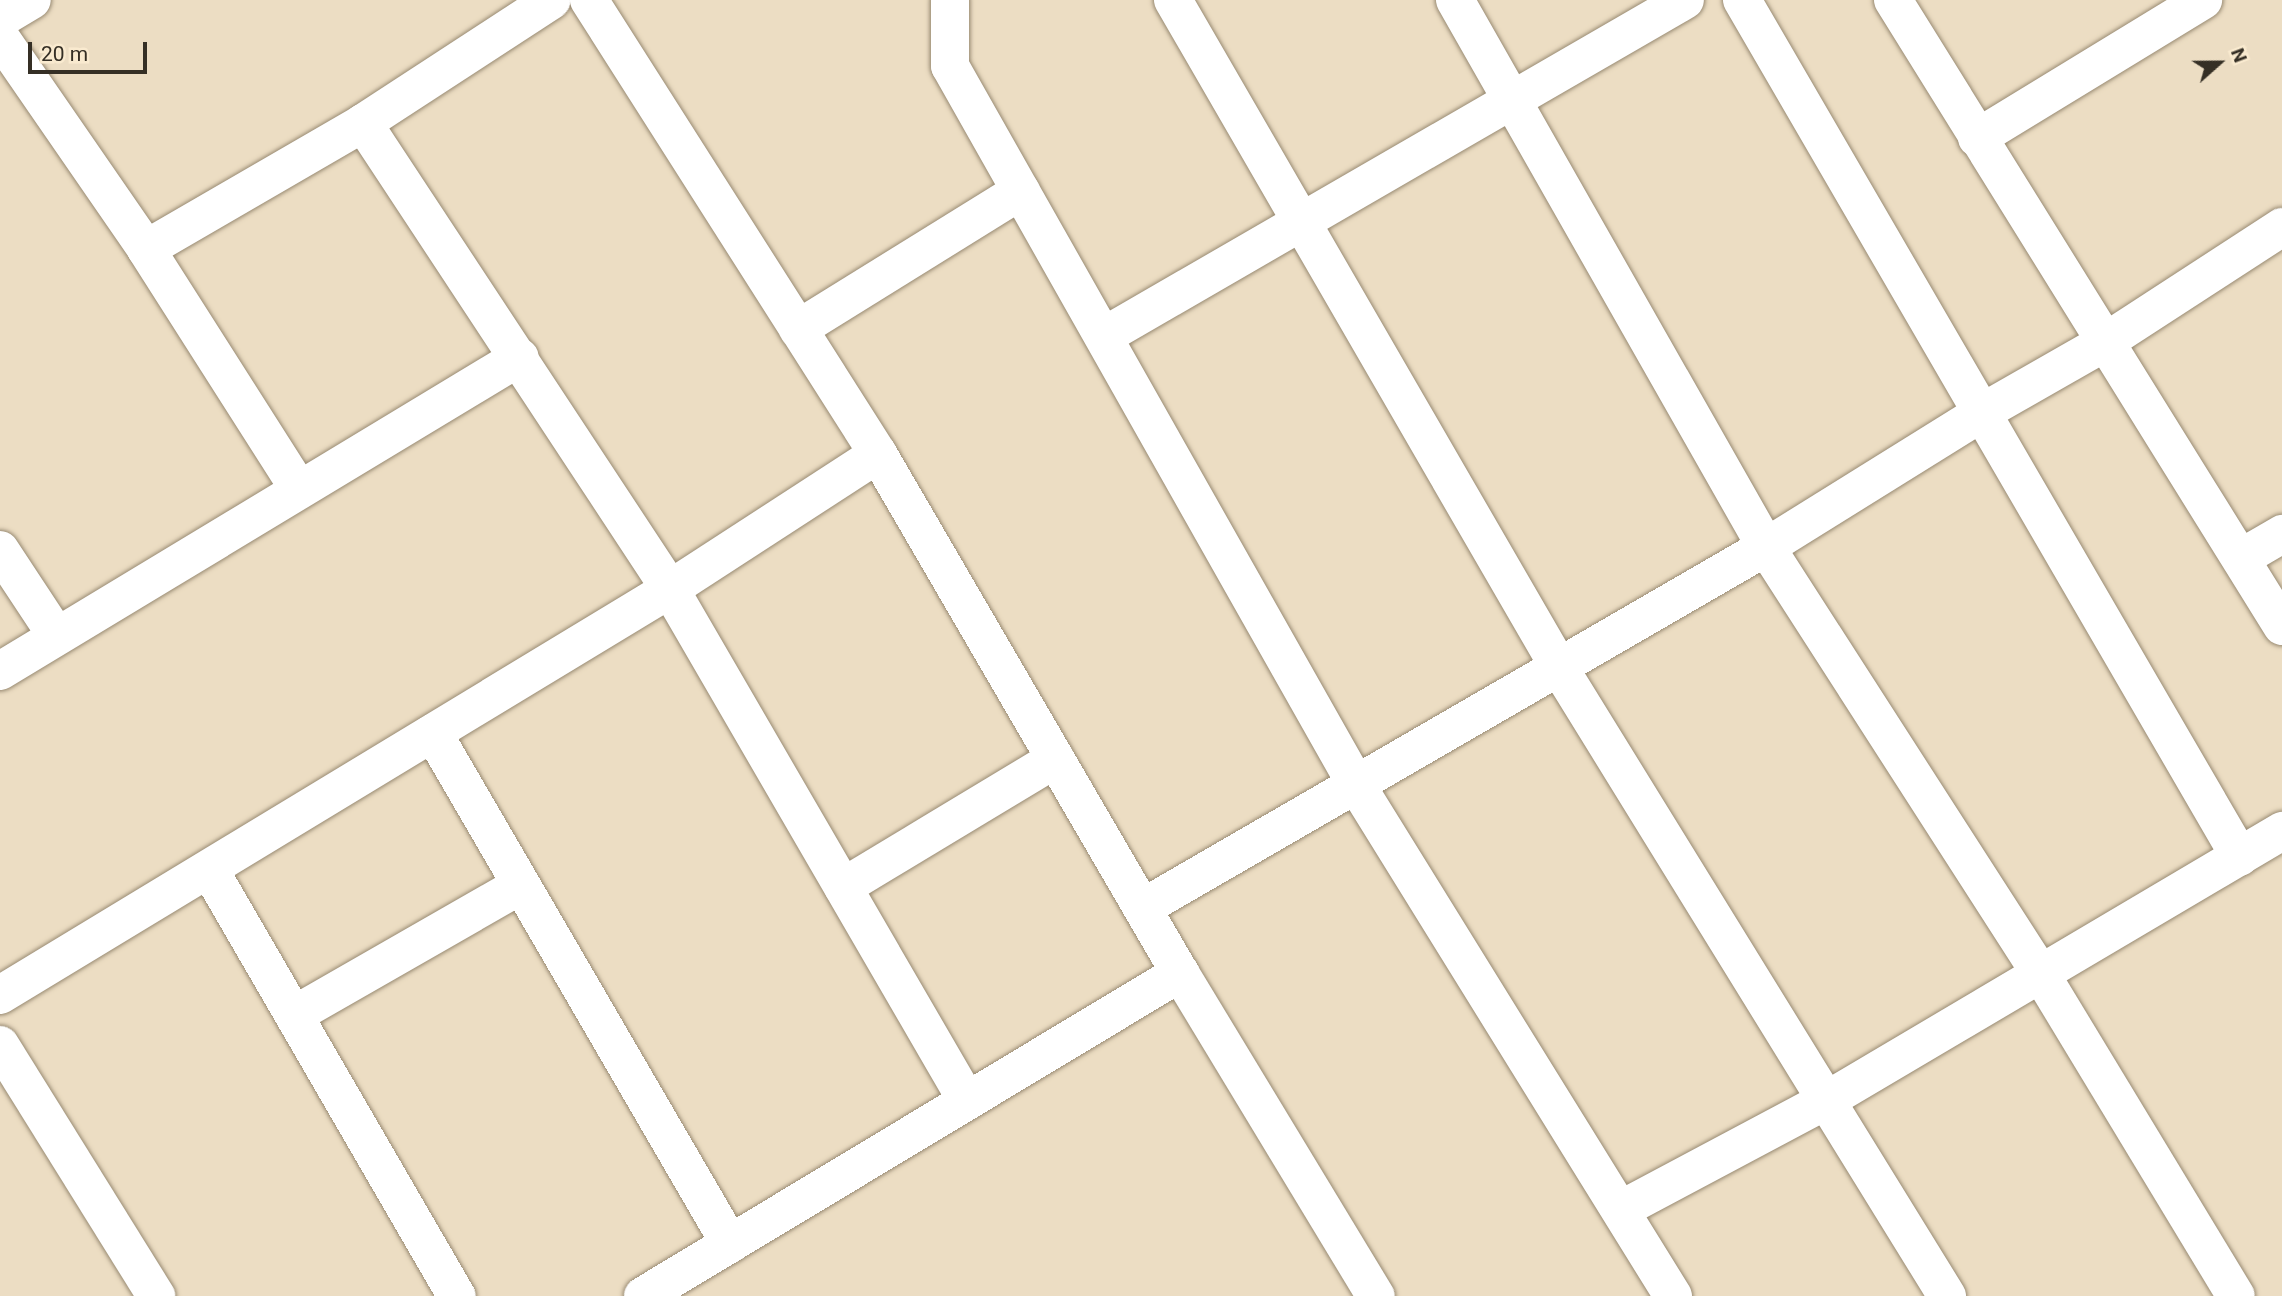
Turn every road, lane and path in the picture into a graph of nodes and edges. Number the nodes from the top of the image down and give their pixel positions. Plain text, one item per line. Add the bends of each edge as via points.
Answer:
1 (32, 0) edge
2 (552, 0) edge
3 (589, 0) edge
4 (950, 0) edge
5 (1173, 0) edge
6 (1455, 0) edge
7 (1685, 0) edge
8 (1742, 0) edge
9 (1893, 0) edge
10 (2203, 0) edge
11 (0, 19) edge
12 (0, 37) edge
13 (1512, 98) junction
14 (363, 123) junction
15 (1977, 138) junction
16 (1021, 191) junction
17 (1300, 219) junction
18 (2282, 227) edge
19 (146, 249) junction
20 (798, 329) junction
21 (1104, 336) junction
22 (2102, 344) junction
23 (520, 357) junction
24 (1980, 413) junction
25 (878, 454) junction
26 (299, 489) junction
27 (2282, 534) edge
28 (1766, 547) junction
29 (0, 550) edge
30 (2241, 558) junction
31 (670, 589) junction
32 (2282, 626) edge
33 (56, 635) junction
34 (1560, 669) junction
35 (0, 671) edge
36 (433, 733) junction
37 (1055, 759) junction
38 (1357, 786) junction
39 (2282, 831) edge
40 (2240, 857) junction
41 (209, 869) junction
42 (519, 887) junction
43 (843, 887) junction
44 (1144, 907) junction
45 (1180, 973) junction
46 (2042, 976) junction
47 (0, 995) edge
48 (294, 1015) junction
49 (0, 1045) edge
50 (967, 1101) junction
51 (1827, 1101) junction
52 (1622, 1209) junction
53 (730, 1244) junction
54 (156, 1296) edge
55 (457, 1296) edge
56 (643, 1296) edge
57 (1376, 1296) edge
58 (1673, 1296) edge
59 (1947, 1296) edge
60 (2236, 1296) edge

1 - 11 street
2 - 14 street
3 - 20 street
4 - 16 street via 950,66
5 - 17 street
6 - 13 street
7 - 13 street
8 - 24 street
9 - 15 street
10 - 15 street
12 - 19 street
13 - 17 street
13 - 28 street
14 - 19 street
14 - 23 street
15 - 22 street
16 - 20 street
16 - 21 street
17 - 21 street
17 - 34 street
18 - 22 street
19 - 26 street
20 - 25 street
21 - 38 street
22 - 24 street
22 - 30 street
23 - 26 street
23 - 31 street
24 - 28 street
24 - 40 street
25 - 31 street
25 - 37 street
26 - 33 street
27 - 30 street
28 - 34 street
28 - 46 street
29 - 33 street
30 - 32 street
31 - 36 street
31 - 43 street
33 - 35 street
34 - 38 street
34 - 51 street
36 - 41 street
36 - 42 street
37 - 43 street
37 - 44 street
38 - 44 street
38 - 52 street
39 - 40 street
40 - 46 street
41 - 47 street
41 - 48 street
42 - 48 street
42 - 53 street
43 - 50 street
44 - 45 street
45 - 50 street
45 - 57 street
46 - 51 street
46 - 60 street
48 - 55 street
49 - 54 street
50 - 53 street
51 - 52 street
51 - 59 street
52 - 58 street
53 - 56 street

